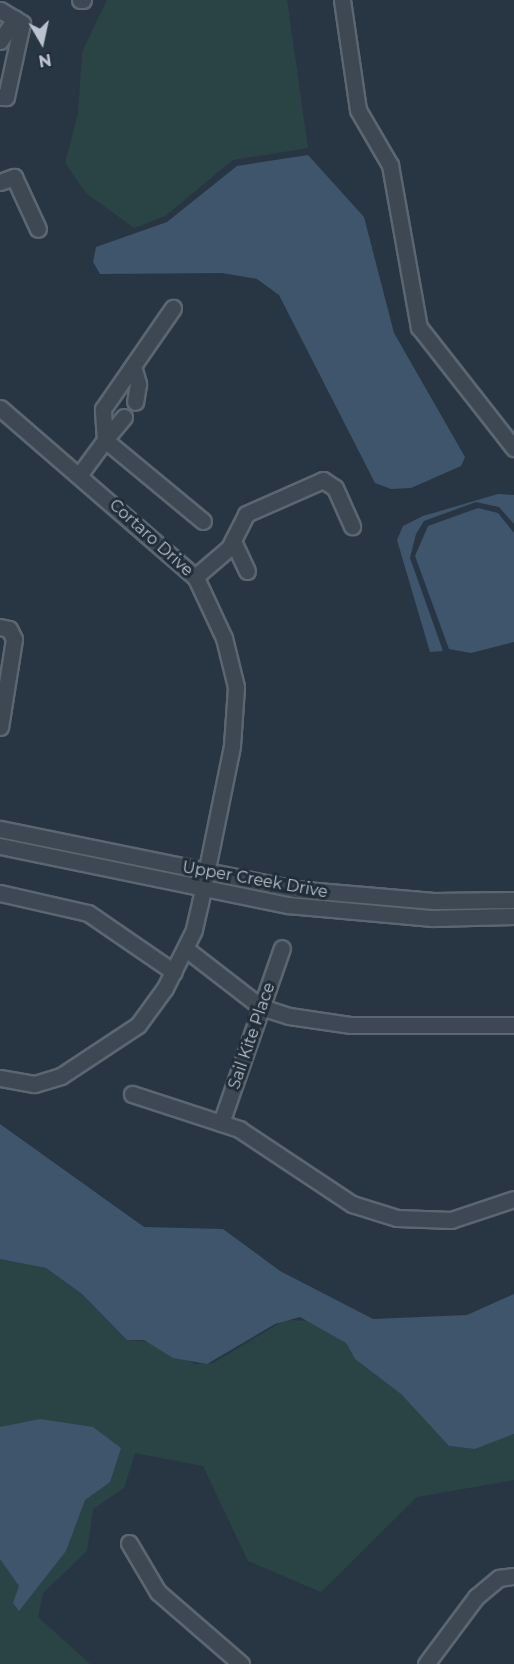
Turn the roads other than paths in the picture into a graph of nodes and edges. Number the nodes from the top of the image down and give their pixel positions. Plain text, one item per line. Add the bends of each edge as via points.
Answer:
1 (342, 0) edge
2 (0, 10) edge
3 (15, 19) junction
4 (0, 41) edge
5 (0, 97) edge
6 (0, 182) edge
7 (38, 229) dead end
8 (173, 308) dead end
9 (133, 366) junction
10 (135, 402) dead end
11 (0, 408) edge
12 (124, 417) dead end
13 (105, 440) junction
14 (514, 448) edge
15 (80, 474) junction
16 (203, 521) dead end
17 (352, 526) dead end
18 (233, 541) junction
19 (247, 571) dead end
20 (195, 576) junction
21 (0, 627) edge
22 (0, 727) edge
23 (0, 828) edge
24 (0, 846) edge
25 (203, 879) junction
26 (0, 893) edge
27 (514, 900) edge
28 (514, 916) edge
29 (282, 948) dead end
30 (186, 949) junction
31 (174, 972) junction
32 (261, 1007) junction
33 (514, 1025) edge
34 (0, 1078) edge
35 (132, 1094) dead end
36 (221, 1123) junction
37 (514, 1199) edge
38 (129, 1543) dead end
39 (514, 1575) edge
40 (241, 1664) edge
41 (426, 1664) edge

1 - 14 street via 358,110 390,165 419,327
2 - 3 street
3 - 4 street
3 - 5 street via 22,23 6,97
6 - 7 street via 14,177
8 - 9 street
9 - 10 street via 138,384
9 - 13 street via 103,409
11 - 15 street, Cortaro Drive
12 - 13 street
13 - 15 street
13 - 16 street
15 - 20 street, Cortaro Drive
17 - 18 street via 335,488 323,480 246,514
18 - 19 street
18 - 20 street
20 - 25 street, Cortaro Drive via 224,638 236,687 232,746
21 - 22 street via 9,629 14,639
23 - 25 street, Upper Creek Drive
24 - 25 street, Upper Creek Drive
25 - 27 street, Upper Creek Drive via 369,898
25 - 28 street, Upper Creek Drive via 370,915
25 - 30 street, Cortaro Drive
26 - 31 street via 88,913
29 - 32 street, Sail Kite Place
30 - 31 street, Cortaro Drive
30 - 32 street
31 - 34 street, Cortaro Drive via 138,1025 104,1050 34,1084
32 - 33 street via 351,1025
32 - 36 street, Sail Kite Place
35 - 36 street
36 - 37 street via 239,1129 352,1204 397,1218 451,1220
38 - 40 street via 158,1592
39 - 41 street via 500,1578 476,1597

